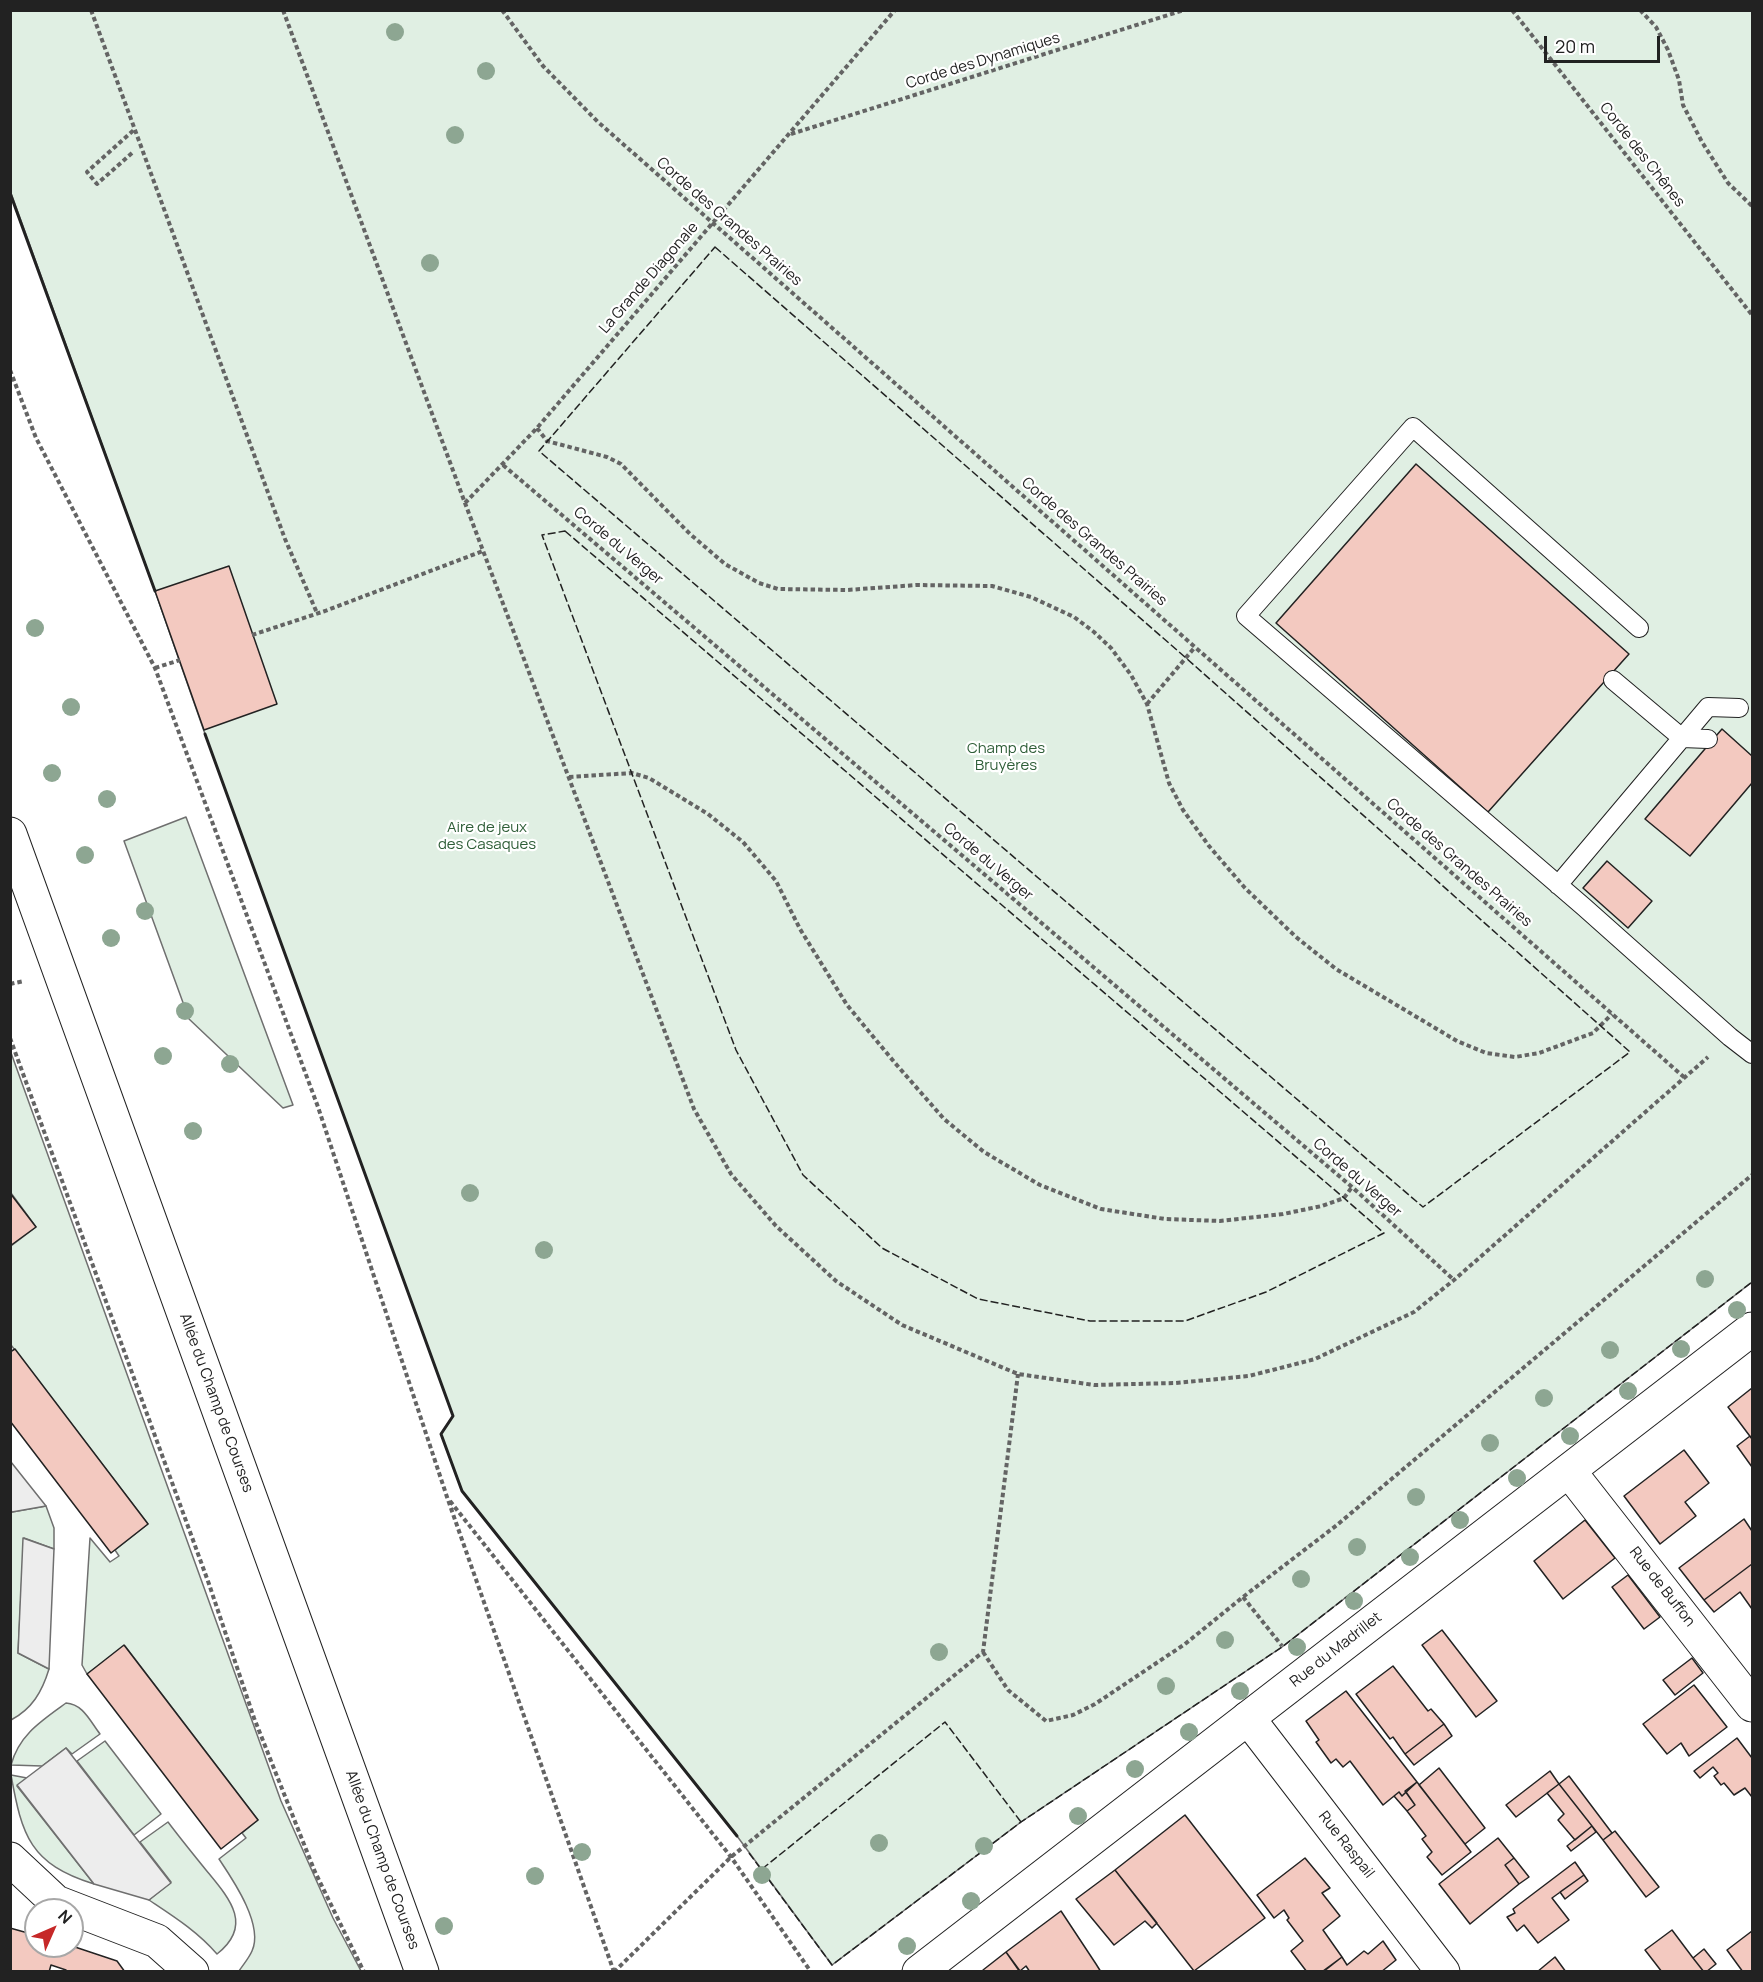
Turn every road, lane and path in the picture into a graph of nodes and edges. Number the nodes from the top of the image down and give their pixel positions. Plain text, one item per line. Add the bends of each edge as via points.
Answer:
1 (91, 10) edge
2 (283, 10) edge
3 (502, 10) edge
4 (895, 10) edge
5 (1184, 10) edge
6 (1512, 10) edge
7 (1640, 10) edge
8 (135, 129) junction
9 (790, 134) junction
10 (132, 153) dead end
11 (1752, 206) edge
12 (712, 223) junction
13 (1752, 315) edge
14 (10, 370) edge
15 (537, 428) junction
16 (503, 465) junction
17 (465, 504) junction
18 (483, 550) junction
19 (317, 614) junction
20 (1638, 628) dead end
21 (252, 635) dead end
22 (1195, 647) junction
23 (180, 660) dead end
24 (155, 668) junction
25 (1612, 680) dead end
26 (1147, 704) junction
27 (1739, 708) dead end
28 (1682, 738) junction
29 (1708, 739) dead end
30 (569, 777) junction
31 (10, 834) edge
32 (1558, 885) junction
33 (1612, 1014) junction
34 (1730, 1037) junction
35 (10, 1038) edge
36 (1752, 1054) edge
37 (1685, 1078) junction
38 (1752, 1175) edge
39 (1352, 1187) junction
40 (1454, 1280) junction
41 (1752, 1329) edge
42 (1018, 1374) junction
43 (1569, 1471) junction
44 (447, 1497) junction
45 (983, 1652) junction
46 (1752, 1705) edge
47 (1248, 1718) junction
48 (731, 1857) junction
49 (10, 1859) edge
50 (192, 1971) edge
51 (364, 1971) edge
52 (422, 1971) edge
53 (614, 1971) edge
54 (811, 1971) edge
55 (919, 1971) edge
56 (1443, 1971) edge

1 - 8 path
2 - 17 path
3 - 12 path, Corde des Grandes Prairies via 543,66 598,122
4 - 9 path, La Grande Diagonale
5 - 9 path, Corde des Dynamiques
6 - 13 path, Corde des Chênes
7 - 11 path via 1656,27 1668,50 1683,105 1702,142 1728,183
8 - 10 path via 87,172 97,184
8 - 19 path via 285,539
9 - 12 path, La Grande Diagonale
12 - 15 path, La Grande Diagonale
12 - 22 path, Corde des Grandes Prairies
14 - 24 path via 36,438
15 - 16 path, La Grande Diagonale
15 - 26 path via 547,441 621,464 690,534 725,564 759,583 778,589 848,590 917,585 992,586 1031,597 1074,617 1094,632 1131,675
16 - 17 path, La Grande Diagonale
16 - 39 path, Corde du Verger
17 - 18 path
18 - 19 path
18 - 30 path
19 - 21 path
20 - 32 lane via 1413,427 1246,616
22 - 26 path
22 - 33 path, Corde des Grandes Prairies
23 - 24 path
24 - 44 path via 318,1107
25 - 28 lane
26 - 33 path via 1169,783 1183,810 1245,888 1336,969 1457,1041 1486,1053 1515,1057 1539,1053 1593,1033
27 - 28 lane via 1708,708
28 - 29 lane
28 - 32 lane
30 - 39 path via 632,773 650,778 708,814 743,842 776,882 847,1005 895,1063 944,1119 984,1152 1040,1185 1101,1209 1165,1219 1220,1221 1322,1206 1344,1198
30 - 42 path via 694,1109 730,1174 776,1226 836,1281 902,1325
31 - 52 street, Allée du Champ de Courses
32 - 34 lane
33 - 37 path, Corde des Grandes Prairies
34 - 36 lane
34 - 37 path
35 - 51 path via 254,1718 315,1872
37 - 40 path
38 - 45 path via 1337,1526 1185,1644 1095,1704 1046,1721 1008,1690
39 - 40 path, Corde du Verger
40 - 42 path via 1414,1312 1315,1359 1249,1376 1094,1385
41 - 43 street, Rue du Madrillet
42 - 45 path
43 - 46 street, Rue de Buffon
43 - 47 street, Rue du Madrillet
44 - 48 path
44 - 53 path
45 - 48 path
47 - 55 street, Rue du Madrillet
47 - 56 street, Rue Raspail
48 - 53 path
48 - 54 path
49 - 50 street via 56,1902 157,1941

